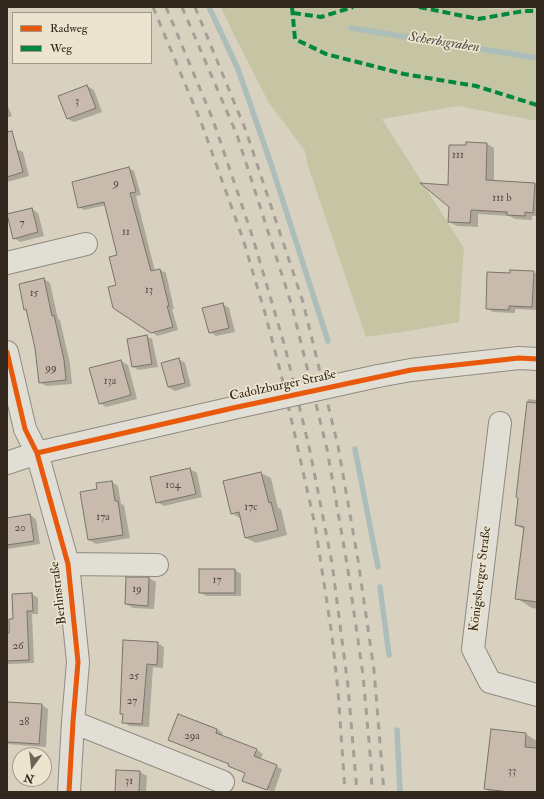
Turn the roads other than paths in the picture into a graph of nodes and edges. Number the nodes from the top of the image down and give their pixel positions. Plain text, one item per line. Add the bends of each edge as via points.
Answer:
1 (86, 244) dead end
2 (7, 263) edge
3 (7, 352) edge
4 (537, 358) edge
5 (500, 423) dead end
6 (37, 453) junction
7 (7, 463) edge
8 (68, 564) junction
9 (157, 565) dead end
10 (537, 695) edge
11 (73, 722) junction
12 (223, 782) dead end
13 (69, 792) edge

1 - 2 street
3 - 6 street, Berlinstraße via 25,429
4 - 6 street, Cadolzburger Straße, bridge via 411,370 378,376
5 - 10 street, Königsberger Straße via 473,649 490,682
6 - 7 street, Cadolzburger Straße
6 - 8 street, Berlinstraße
8 - 9 street
8 - 11 street, Berlinstraße via 78,662
11 - 12 street
11 - 13 street, Berlinstraße

